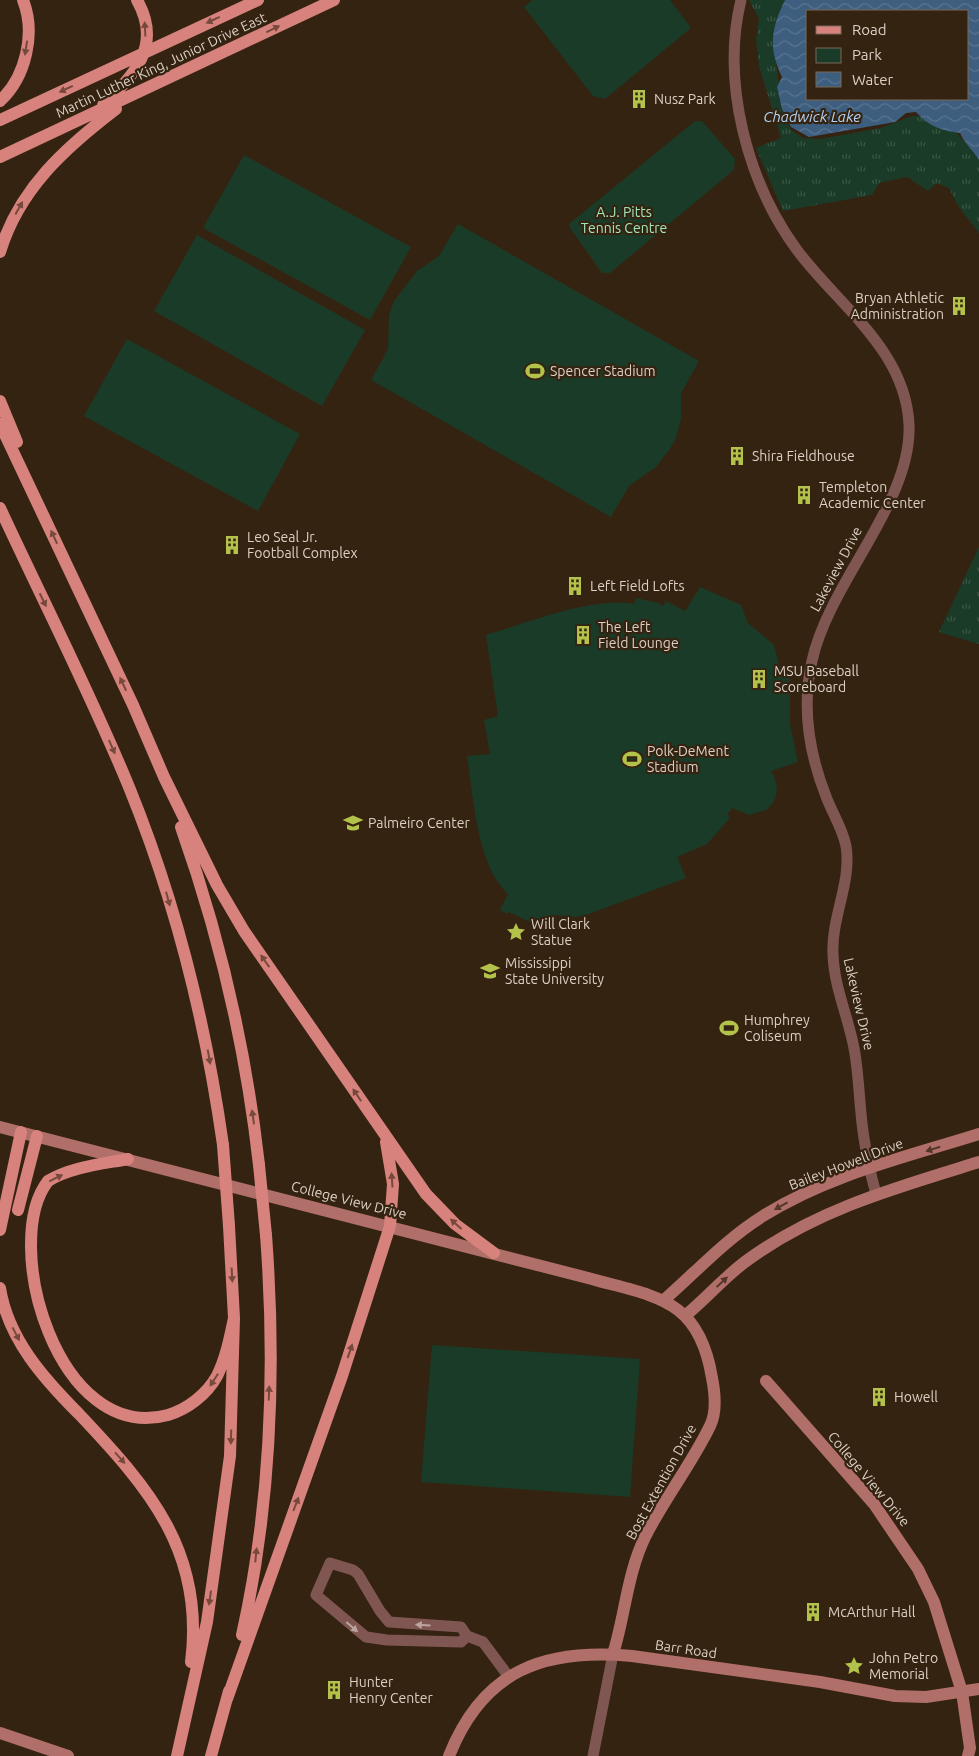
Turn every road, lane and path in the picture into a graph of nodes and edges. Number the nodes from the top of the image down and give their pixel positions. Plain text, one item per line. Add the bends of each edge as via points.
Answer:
1 (24, 0) edge
2 (138, 0) edge
3 (258, 0) edge
4 (334, 0) edge
5 (741, 0) edge
6 (144, 52) junction
7 (134, 95) junction
8 (0, 101) edge
9 (96, 112) junction
10 (0, 120) edge
11 (0, 156) edge
12 (0, 252) edge
13 (0, 401) edge
14 (0, 424) edge
15 (35, 496) junction
16 (0, 508) edge
17 (0, 518) edge
18 (32, 576) junction
19 (164, 777) junction
20 (0, 1127) edge
21 (21, 1132) junction
22 (384, 1134) junction
23 (979, 1134) edge
24 (37, 1136) junction
25 (128, 1159) junction
26 (979, 1162) edge
27 (870, 1169) junction
28 (876, 1194) junction
29 (390, 1226) junction
30 (0, 1230) edge
31 (494, 1253) junction
32 (0, 1288) edge
33 (664, 1300) junction
34 (686, 1315) junction
35 (234, 1318) junction
36 (48, 1361) dead end
37 (766, 1381) dead end
38 (389, 1622) junction
39 (467, 1636) junction
40 (386, 1640) junction
41 (613, 1654) junction
42 (509, 1677) junction
43 (979, 1689) edge
44 (962, 1692) junction
45 (227, 1699) junction
46 (183, 1727) junction
47 (0, 1733) edge
48 (68, 1756) edge
49 (176, 1756) edge
50 (211, 1756) edge
51 (449, 1756) edge
52 (593, 1756) edge
53 (968, 1756) edge

1 -> 8 main road via 28,34 23,66 15,83
6 -> 2 main road via 146,24
3 -> 6 main road, Martin Luther King, Junior Drive East
7 -> 4 main road, Martin Luther King, Junior Drive East
5 - 27 street, Lakeview Drive via 735,34 734,84 750,155 780,222 797,249 886,356 902,388 909,426 898,485 833,602 815,645 806,706 814,767 846,846 847,868 835,926 833,954 838,991 858,1069
6 - 9 main road via 133,75
6 -> 10 main road, Martin Luther King, Junior Drive East
7 - 9 main road, Martin Luther King, Junior Drive East
12 -> 7 main road via 12,220 42,173 80,136
9 - 11 main road, Martin Luther King, Junior Drive East
13 - 15 main road via 24,457
14 - 15 main road
19 -> 15 main road
16 - 18 main road
17 - 18 main road
18 -> 35 main road, bridge via 129,787 157,863 207,1047 223,1145
22 -> 19 main road via 244,931 217,885
45 -> 19 main road, bridge via 255,1565 263,1494 272,1330 266,1235 248,1082 225,969
20 - 21 street, College View Drive
21 - 24 street, College View Drive
21 - 30 main road
29 -> 22 main road via 393,1184
31 -> 22 main road via 455,1224 426,1194
23 -> 27 street, Bailey Howell Drive
24 - 25 street, College View Drive
24 -> 25 main road via 16,1220 35,1192 48,1182 86,1167
25 - 29 street, College View Drive
26 - 28 street
27 - 28 street, Lakeview Drive
27 -> 33 street, Bailey Howell Drive via 811,1190 761,1217
34 -> 28 street via 747,1260 784,1235
29 - 31 street, College View Drive
45 -> 29 main road via 342,1376
31 - 33 street, College View Drive
32 -> 46 main road via 6,1312 22,1346 47,1381 147,1490 181,1554 189,1590 193,1635
33 - 34 street, College View Drive
34 - 41 street, Bost Extention Drive via 703,1343 711,1368 715,1395 713,1417 694,1456 644,1538
35 -> 36 main road via 223,1363 212,1385 176,1413 133,1418 102,1409 70,1384
35 -> 46 main road via 230,1456 207,1622
37 - 44 street, College View Drive via 874,1504 918,1569 934,1602
39 -> 38 street via 461,1627
38 - 40 street
38 -> 40 street via 358,1574 330,1563 316,1595 359,1633
39 - 40 street via 461,1642
39 - 42 street via 483,1642
41 - 42 street, Barr Road via 560,1657 519,1670
41 - 44 street, Barr Road via 820,1682 895,1696 926,1697
41 - 52 street, Bost Extention Drive
42 - 51 street, Barr Road via 488,1692 470,1712
43 - 44 street, Barr Road
44 - 53 street, College View Drive via 970,1748
45 - 50 main road
46 - 49 main road
47 - 48 street

